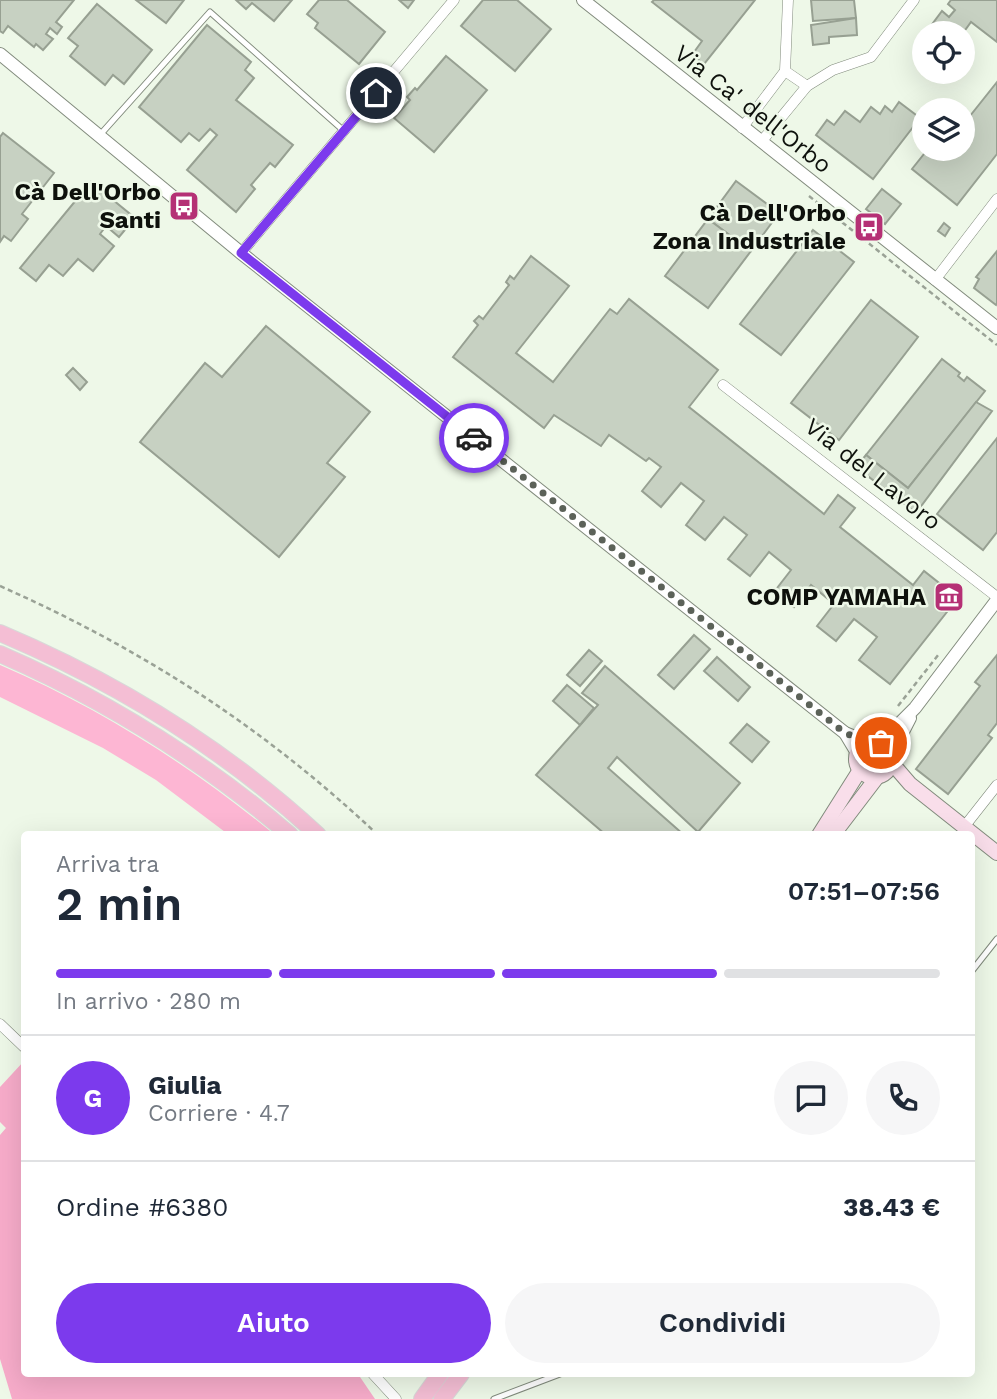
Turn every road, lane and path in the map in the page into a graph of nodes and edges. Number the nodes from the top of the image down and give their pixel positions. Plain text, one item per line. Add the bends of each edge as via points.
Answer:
1 (454, 0) edge
2 (583, 0) edge
3 (788, 0) edge
4 (914, 0) edge
5 (0, 54) edge
6 (785, 71) junction
7 (807, 86) junction
8 (743, 128) junction
9 (344, 131) junction
10 (99, 136) junction
11 (761, 142) junction
12 (997, 200) edge
13 (876, 251) dead end
14 (241, 253) junction
15 (935, 280) junction
16 (997, 328) edge
17 (997, 345) edge
18 (723, 385) dead end
19 (0, 586) edge
20 (997, 598) edge
21 (0, 634) edge
22 (0, 654) edge
23 (915, 708) junction
24 (845, 733) junction
25 (874, 742) junction
26 (857, 753) junction
27 (886, 767) junction
28 (860, 769) junction
29 (997, 785) edge
30 (964, 827) junction
31 (285, 831) edge
32 (313, 831) edge
33 (374, 831) edge
34 (821, 831) edge
35 (836, 831) edge
36 (969, 831) edge
37 (975, 836) edge
38 (997, 853) edge
39 (997, 939) edge
40 (975, 967) edge
41 (0, 1024) edge
42 (21, 1044) edge
43 (376, 1377) edge
44 (438, 1377) edge
45 (459, 1377) edge
46 (552, 1377) edge
47 (396, 1399) edge
48 (422, 1399) edge
49 (442, 1399) edge
50 (494, 1399) edge

1 - 9 street
2 - 8 street, Via Ca' dell'Orbo
3 - 6 street
4 - 7 street via 871,57 833,70
5 - 10 street
6 - 7 street
6 - 8 street
7 - 11 street
8 - 11 street, Via Ca' dell'Orbo
9 - 10 lane via 210,12
9 - 14 street
10 - 14 street
11 - 15 street, Via Ca' dell'Orbo
12 - 15 street
13 - 17 path
14 - 24 street
15 - 16 street, Via Ca' dell'Orbo
18 - 20 street, Via del Lavoro
19 - 33 path via 97,630 223,708 302,766
20 - 23 street, Via del Lavoro
21 - 32 main road via 96,678 191,734
22 - 31 main road via 128,718 220,778
23 - 25 street, Via del Lavoro
23 - 27 street, Via del Lavoro
24 - 25 street
24 - 26 street
25 - 26 main road
25 - 27 main road
26 - 28 main road
27 - 28 main road via 868,775
27 - 30 main road
27 - 35 main road
28 - 34 main road
29 - 30 street
30 - 36 main road
37 - 38 main road
39 - 40 lane
41 - 42 street
43 - 47 street
44 - 48 main road
45 - 49 main road
46 - 50 lane

